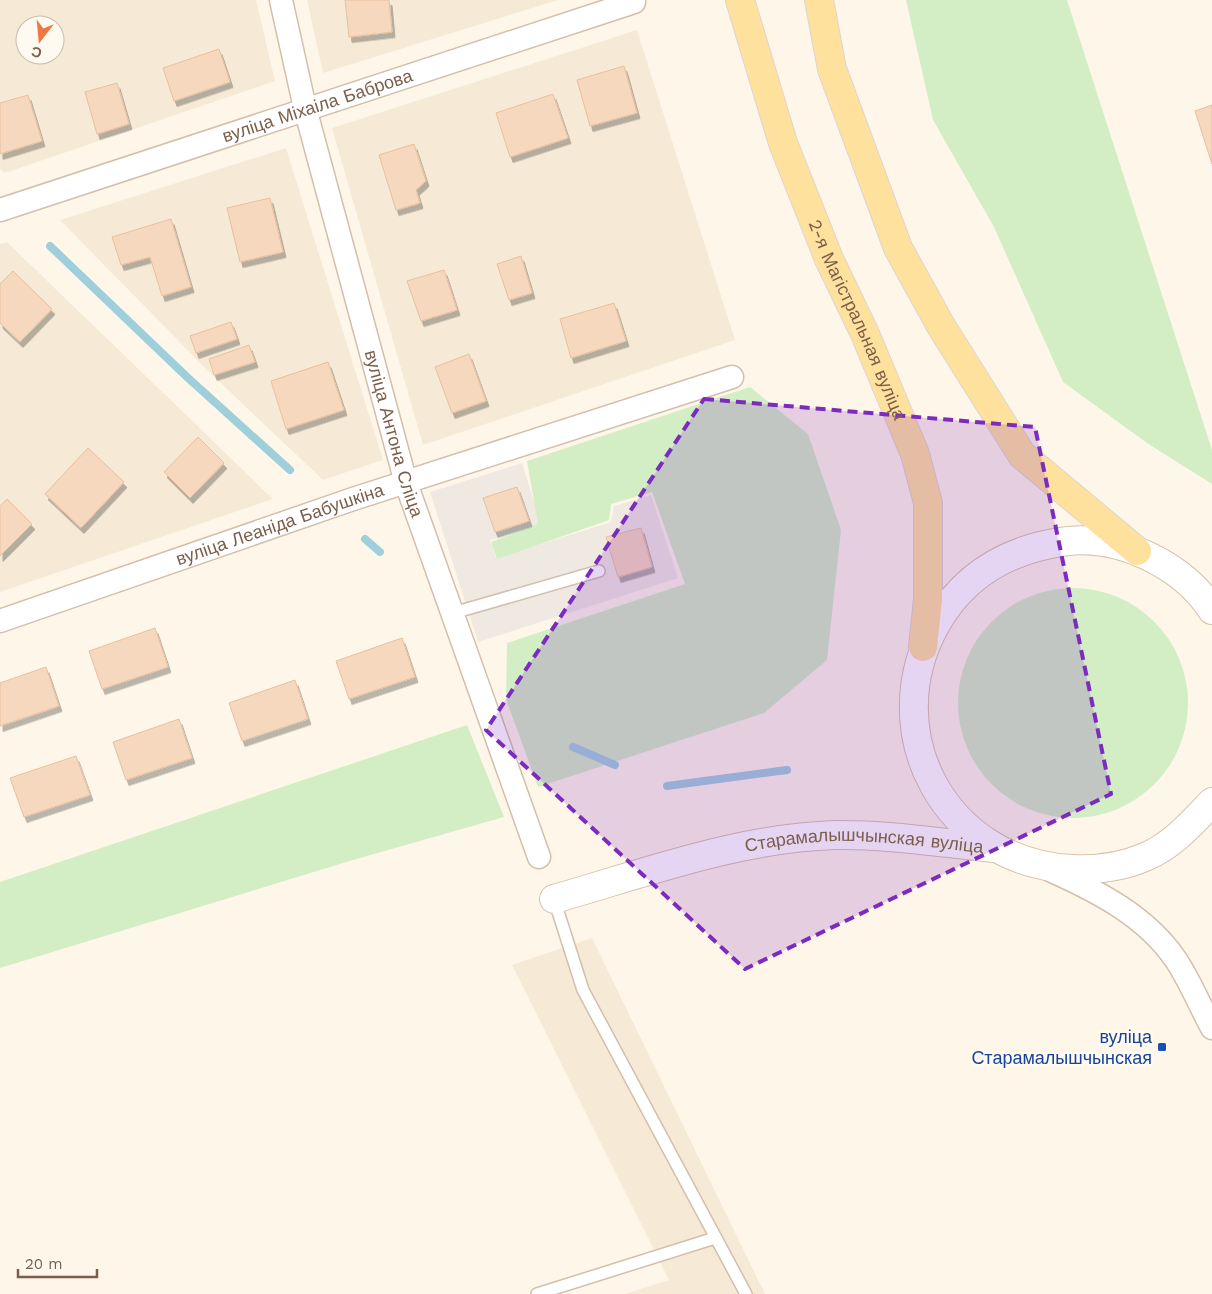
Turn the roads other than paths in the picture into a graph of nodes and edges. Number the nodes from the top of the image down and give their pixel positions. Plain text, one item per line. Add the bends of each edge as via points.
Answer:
1 (281, 0) edge
2 (740, 0) edge
3 (819, 0) edge
4 (634, 2) dead end
5 (304, 108) junction
6 (0, 210) edge
7 (732, 377) dead end
8 (406, 483) junction
9 (1138, 551) junction
10 (599, 571) dead end
11 (1210, 605) edge
12 (453, 613) junction
13 (0, 621) edge
14 (924, 647) junction
15 (1212, 802) edge
16 (994, 848) junction
17 (539, 857) dead end
18 (1045, 868) junction
19 (554, 899) joint
20 (1212, 1028) edge
21 (715, 1238) junction
22 (537, 1294) edge
23 (746, 1294) edge

1 - 5 street, вуліца Антона Сліца
2 - 14 main road, 2-я Магістральная вуліца via 783,143 829,259 865,334 915,454 928,503 928,599
3 - 9 main road via 832,69 898,248 941,326 1022,455
4 - 5 street, вуліца Міхаіла Баброва
5 - 6 street, вуліца Міхаіла Баброва
5 - 8 street, вуліца Антона Сліца
7 - 8 street, вуліца Леаніда Бабушкіна
8 - 12 street, вуліца Антона Сліца
8 - 13 street, вуліца Леаніда Бабушкіна
9 - 11 main road, Старамалышчынская вуліца via 1176,572
9 - 14 main road, Старамалышчынская вуліца via 1076,540 1041,545 1009,555 969,581 946,606
10 - 12 lane
12 - 17 street, вуліца Антона Сліца
14 - 16 main road, Старамалышчынская вуліца via 914,686 913,715 918,745 931,781 956,817
15 - 18 main road via 1177,838 1144,857 1098,870
16 - 18 main road
16 - 19 main road, Старамалышчынская вуліца via 854,835 761,843
18 - 20 street via 1095,890 1158,939 1176,960
19 - 21 lane via 583,990
21 - 22 lane
21 - 23 lane

